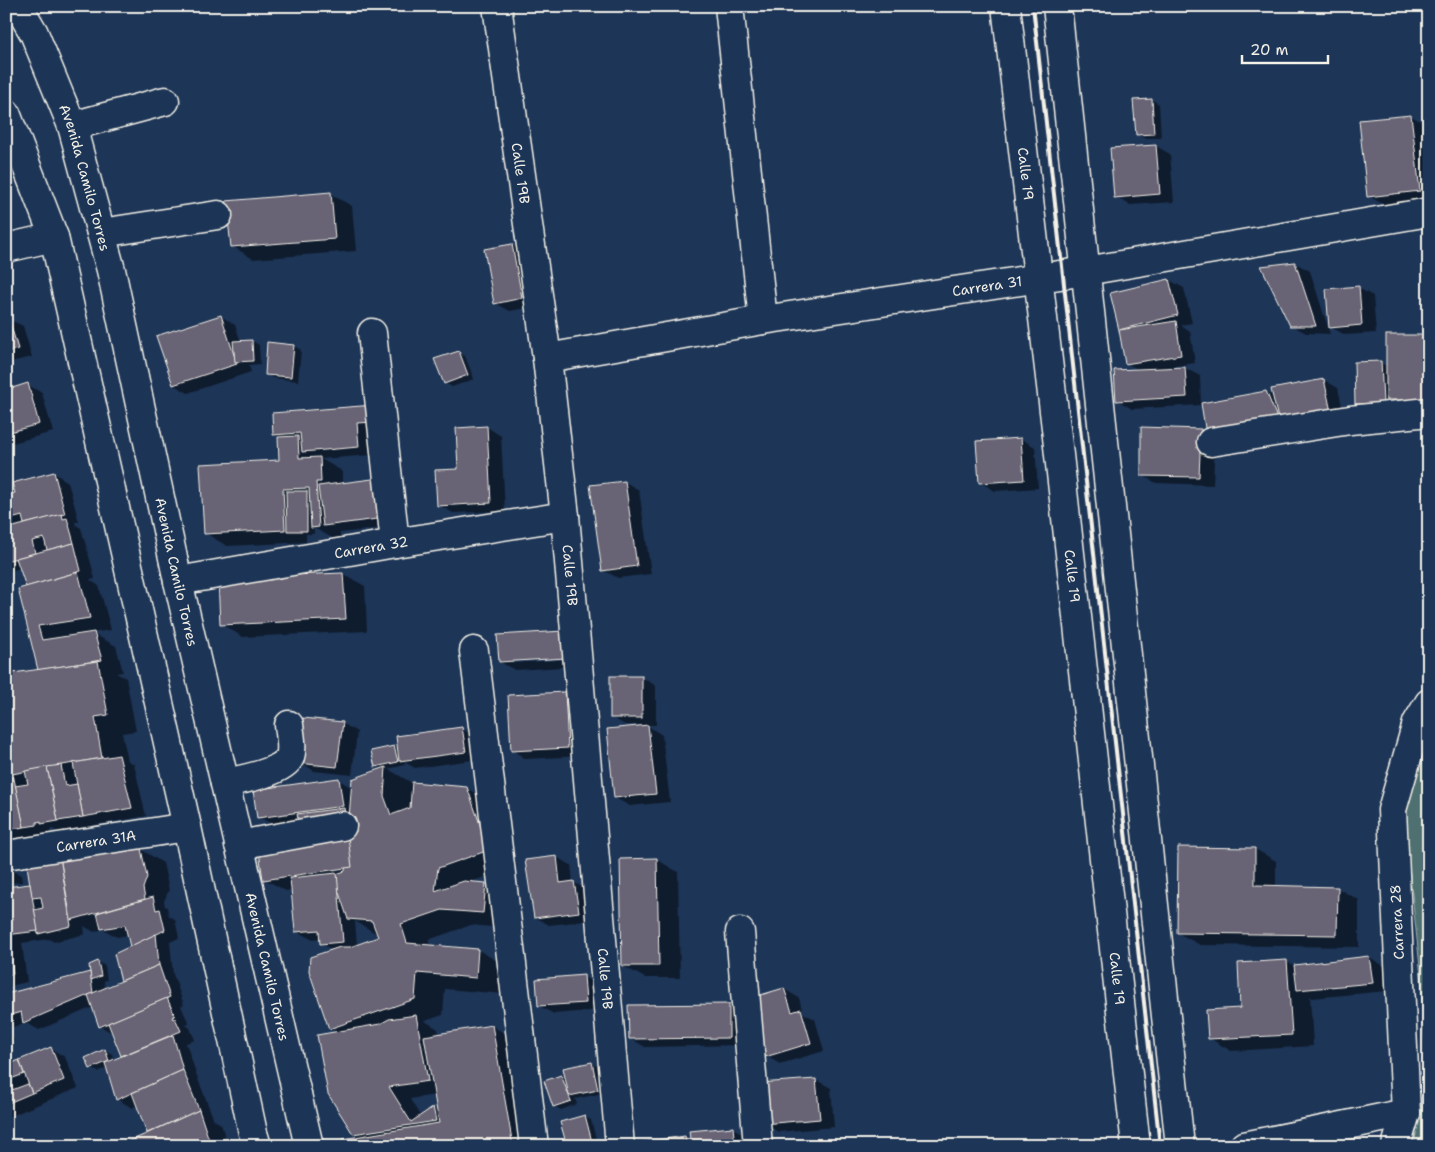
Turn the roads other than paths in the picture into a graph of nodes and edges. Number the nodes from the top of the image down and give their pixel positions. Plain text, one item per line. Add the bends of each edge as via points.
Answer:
1 (18, 6) edge
2 (497, 6) edge
3 (729, 6) edge
4 (1006, 6) edge
5 (1057, 6) edge
6 (165, 101) dead end
7 (6, 114) edge
8 (72, 126) junction
9 (1429, 212) edge
10 (218, 215) dead end
11 (101, 233) junction
12 (54, 237) junction
13 (6, 248) edge
14 (1086, 270) junction
15 (1038, 278) junction
16 (763, 320) junction
17 (372, 333) dead end
18 (547, 358) junction
19 (1429, 412) edge
20 (1212, 442) dead end
21 (565, 516) junction
22 (395, 543) junction
23 (178, 581) junction
24 (474, 651) dead end
25 (1429, 702) edge
26 (289, 725) dead end
27 (225, 783) junction
28 (342, 826) dead end
29 (187, 827) junction
30 (239, 845) junction
31 (6, 855) edge
32 (740, 932) dead end
33 (1406, 1113) junction
34 (258, 1146) edge
35 (309, 1146) edge
36 (534, 1146) edge
37 (620, 1146) edge
38 (758, 1146) edge
39 (1136, 1146) edge
40 (1180, 1146) edge
41 (1244, 1146) edge
42 (1396, 1146) edge

1 - 8 street, Avenida Camilo Torres via 34,33
2 - 18 street, Calle 19B
3 - 16 street
4 - 15 street, Calle 19
5 - 14 street
6 - 8 street
7 - 12 street
8 - 11 street, Avenida Camilo Torres
9 - 14 street, Carrera 31
10 - 11 street
11 - 23 street, Avenida Camilo Torres
12 - 13 street
12 - 29 street
14 - 15 street, Carrera 31
14 - 40 street
15 - 16 street, Carrera 31
15 - 39 street, Calle 19
16 - 18 street, Carrera 31
17 - 22 street
18 - 21 street, Calle 19B
19 - 20 street via 1350,420
21 - 22 street, Carrera 32
21 - 37 street, Calle 19B
22 - 23 street, Carrera 32
23 - 27 street, Avenida Camilo Torres
24 - 36 street
25 - 33 street, Carrera 28 via 1417,722 1392,810
26 - 27 street via 291,754 287,763
27 - 30 street, Avenida Camilo Torres
28 - 30 street
29 - 31 street, Carrera 31A
29 - 34 street
30 - 35 street, Avenida Camilo Torres
32 - 38 street
33 - 41 street
33 - 42 street, Carrera 28

